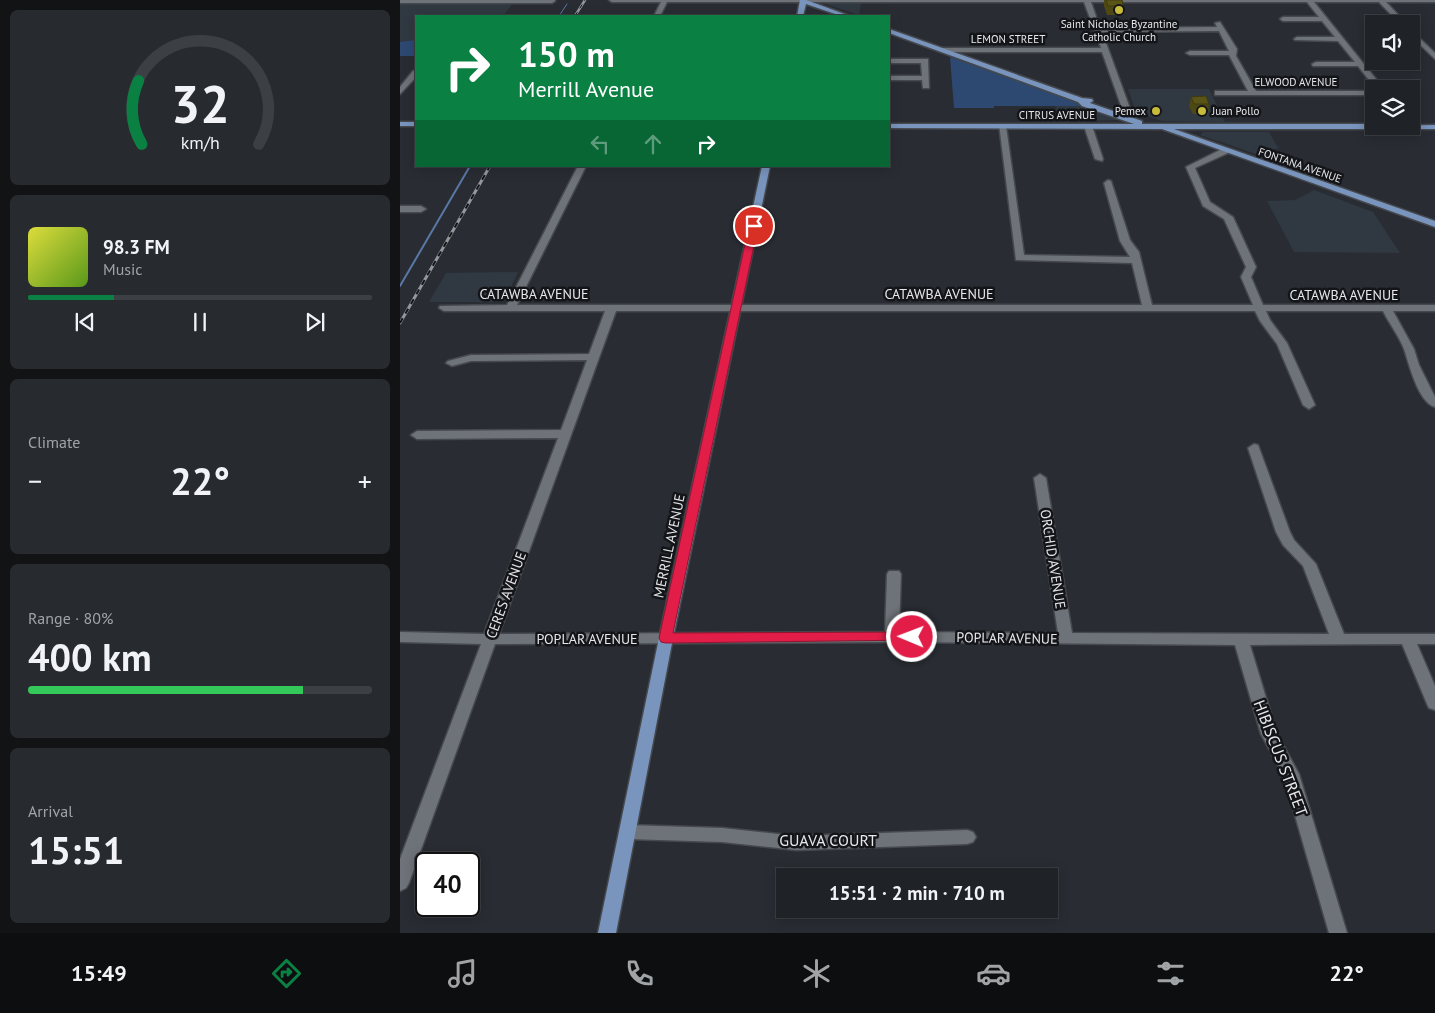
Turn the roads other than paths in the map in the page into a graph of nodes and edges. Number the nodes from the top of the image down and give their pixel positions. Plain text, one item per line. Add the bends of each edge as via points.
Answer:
1 (505, 0) edge
2 (612, 0) edge
3 (664, 0) edge
4 (803, 0) edge
5 (1088, 0) edge
6 (1309, 0) edge
7 (1381, 0) edge
8 (1435, 0) edge
9 (400, 1) edge
10 (552, 1) edge
11 (825, 1) edge
12 (831, 11) junction
13 (656, 15) edge
14 (800, 15) edge
15 (843, 15) edge
16 (1395, 15) edge
17 (1283, 19) dead end
18 (1324, 19) junction
19 (1217, 21) dead end
20 (1222, 29) junction
21 (1098, 30) junction
22 (890, 31) edge
23 (1297, 39) dead end
24 (1340, 39) junction
25 (1420, 40) edge
26 (942, 50) junction
27 (1105, 50) junction
28 (1432, 51) edge
29 (1190, 53) dead end
30 (1232, 53) junction
31 (1435, 57) edge
32 (890, 60) edge
33 (1316, 64) dead end
34 (1360, 64) junction
35 (415, 74) edge
36 (890, 78) edge
37 (1373, 80) edge
38 (400, 92) edge
39 (1218, 92) dead end
40 (1253, 93) junction
41 (1365, 93) edge
42 (1124, 119) junction
43 (400, 124) edge
44 (415, 124) edge
45 (890, 126) edge
46 (1002, 126) junction
47 (1088, 126) junction
48 (1158, 126) junction
49 (1194, 126) junction
50 (1365, 126) edge
51 (1420, 126) edge
52 (1435, 126) edge
53 (400, 128) edge
54 (415, 128) edge
55 (1195, 140) junction
56 (1225, 151) junction
57 (1099, 159) dead end
58 (581, 167) edge
59 (766, 167) edge
60 (1108, 183) dead end
61 (400, 209) edge
62 (421, 209) dead end
63 (1435, 224) edge
64 (1136, 260) junction
65 (511, 307) junction
66 (612, 307) junction
67 (444, 308) dead end
68 (736, 308) junction
69 (1148, 308) junction
70 (1258, 308) junction
71 (1386, 308) junction
72 (1435, 308) edge
73 (594, 357) junction
74 (452, 363) dead end
75 (1435, 403) edge
76 (1309, 405) dead end
77 (565, 434) junction
78 (417, 435) dead end
79 (1254, 448) dead end
80 (1040, 478) dead end
81 (894, 574) dead end
82 (400, 637) edge
83 (892, 637) junction
84 (666, 638) junction
85 (490, 639) junction
86 (1066, 639) junction
87 (1407, 639) junction
88 (1435, 639) edge
89 (1241, 640) junction
90 (1339, 640) junction
91 (1435, 704) edge
92 (628, 832) junction
93 (967, 837) dead end
94 (400, 882) edge
95 (607, 933) edge
96 (1338, 933) edge

1 - 9 street
1 - 10 street
2 - 3 street
3 - 4 street
3 - 13 street
4 - 11 street
4 - 12 main road
4 - 14 main road
5 - 6 street
5 - 11 street
5 - 21 street
6 - 7 street
6 - 18 street
7 - 8 street
7 - 16 street
11 - 12 street via 820,4
12 - 15 main road
17 - 18 street
18 - 24 street
19 - 20 street
20 - 21 street
20 - 30 street
21 - 27 street
22 - 26 main road, FONTANA AVENUE
23 - 24 street
24 - 34 street
25 - 28 street
26 - 27 street, LEMON STREET
26 - 42 main road, FONTANA AVENUE via 1081,100
27 - 42 street
28 - 31 street
29 - 30 street
30 - 40 street
32 - 36 street via 925,60 926,82
33 - 34 street
34 - 37 street
35 - 38 street
39 - 40 street, ELWOOD AVENUE
40 - 41 street, ELWOOD AVENUE
42 - 47 main road, CITRUS AVENUE
42 - 48 main road, CITRUS AVENUE
42 - 48 main road, FONTANA AVENUE
43 - 44 main road
45 - 46 main road, CITRUS AVENUE
46 - 47 main road, CITRUS AVENUE
46 - 64 street via 1019,258
47 - 57 street
48 - 49 main road, CITRUS AVENUE
48 - 55 main road, FONTANA AVENUE
49 - 50 main road, CITRUS AVENUE
49 - 55 main road via 1189,132
51 - 52 main road, CITRUS AVENUE
53 - 54 main road
55 - 56 main road, FONTANA AVENUE
56 - 63 main road, FONTANA AVENUE
56 - 70 street via 1190,167 1206,204 1228,217 1250,267 1246,277
58 - 65 street
59 - 68 main road, MERRILL AVENUE
60 - 64 street via 1125,241
61 - 62 street
64 - 69 street
65 - 66 street, CATAWBA AVENUE
65 - 67 street, CATAWBA AVENUE
66 - 68 street, CATAWBA AVENUE
66 - 73 street, CERES AVENUE
68 - 69 street, CATAWBA AVENUE
68 - 84 main road, MERRILL AVENUE
69 - 70 street, CATAWBA AVENUE
70 - 71 street, CATAWBA AVENUE
70 - 76 street via 1282,343
71 - 72 street, CATAWBA AVENUE
71 - 75 street
73 - 74 street via 471,358
73 - 77 street, CERES AVENUE
77 - 78 street
77 - 85 street, CERES AVENUE
79 - 90 street via 1283,532 1309,564
80 - 86 street, ORCHID AVENUE
81 - 83 street
82 - 85 street, POPLAR AVENUE
83 - 84 street, POPLAR AVENUE
83 - 86 street, POPLAR AVENUE
84 - 85 street, POPLAR AVENUE
84 - 92 main road, MERRILL AVENUE
85 - 94 street, CERES AVENUE
86 - 89 street, POPLAR AVENUE
87 - 88 street, POPLAR AVENUE
87 - 90 street, POPLAR AVENUE
87 - 91 street
89 - 90 street, POPLAR AVENUE
89 - 96 street, HIBISCUS STREET via 1269,734 1291,774
92 - 93 street, GUAVA COURT via 722,835 796,843
92 - 95 main road, MERRILL AVENUE

